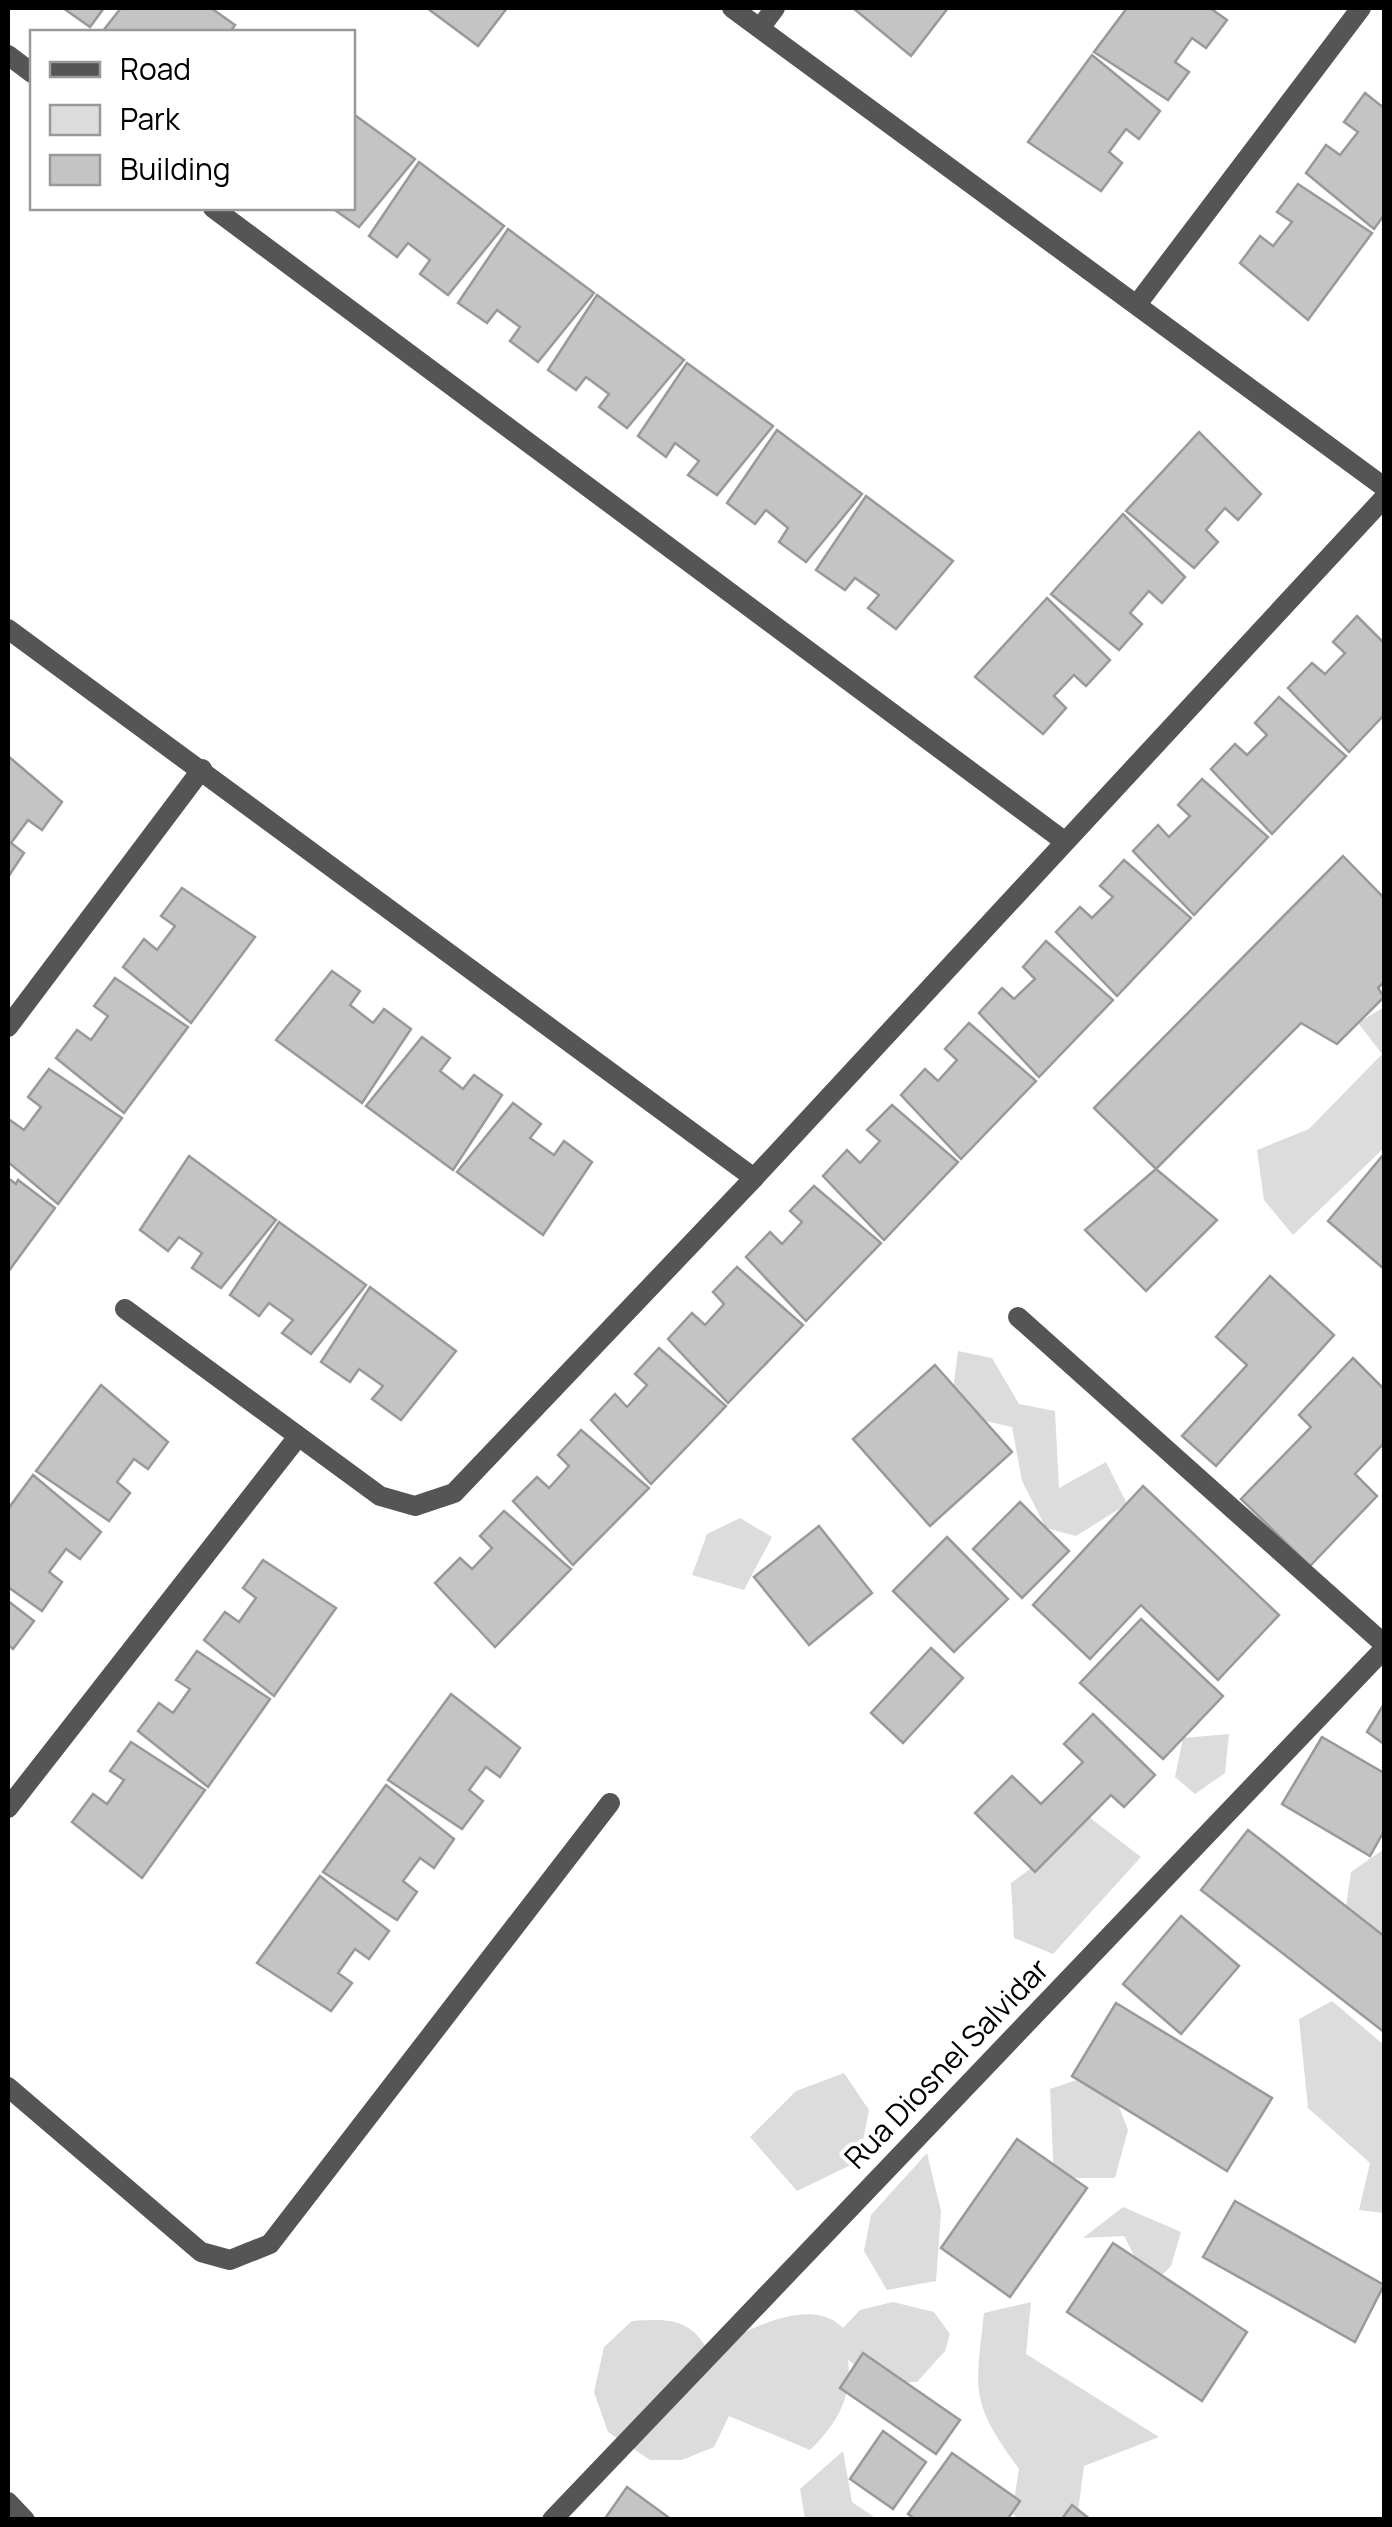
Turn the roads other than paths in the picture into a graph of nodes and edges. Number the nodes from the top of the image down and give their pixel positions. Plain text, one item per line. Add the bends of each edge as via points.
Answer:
1 (732, 8) edge
2 (775, 8) edge
3 (1361, 8) edge
4 (760, 28) junction
5 (8, 54) edge
6 (30, 71) edge
7 (216, 210) edge
8 (1138, 303) junction
9 (1384, 487) edge
10 (1384, 498) edge
11 (8, 628) edge
12 (202, 769) junction
13 (1064, 841) junction
14 (8, 1027) edge
15 (754, 1178) junction
16 (124, 1309) dead end
17 (1018, 1317) dead end
18 (297, 1438) junction
19 (1384, 1647) edge
20 (610, 1803) dead end
21 (8, 1808) edge
22 (8, 2088) edge
23 (8, 2502) edge
24 (25, 2520) edge
25 (552, 2520) edge

1 - 4 street
2 - 4 street
3 - 8 street
4 - 8 street
5 - 6 street
7 - 13 street
8 - 9 street
10 - 13 street
11 - 12 street
12 - 14 street
12 - 15 street
13 - 15 street
15 - 18 street via 454,1493 415,1506 380,1496
16 - 18 street
17 - 19 street
18 - 21 street
19 - 25 street, Rua Diosnel Salvidar
20 - 22 street via 270,2244 230,2260 201,2252
23 - 24 street

